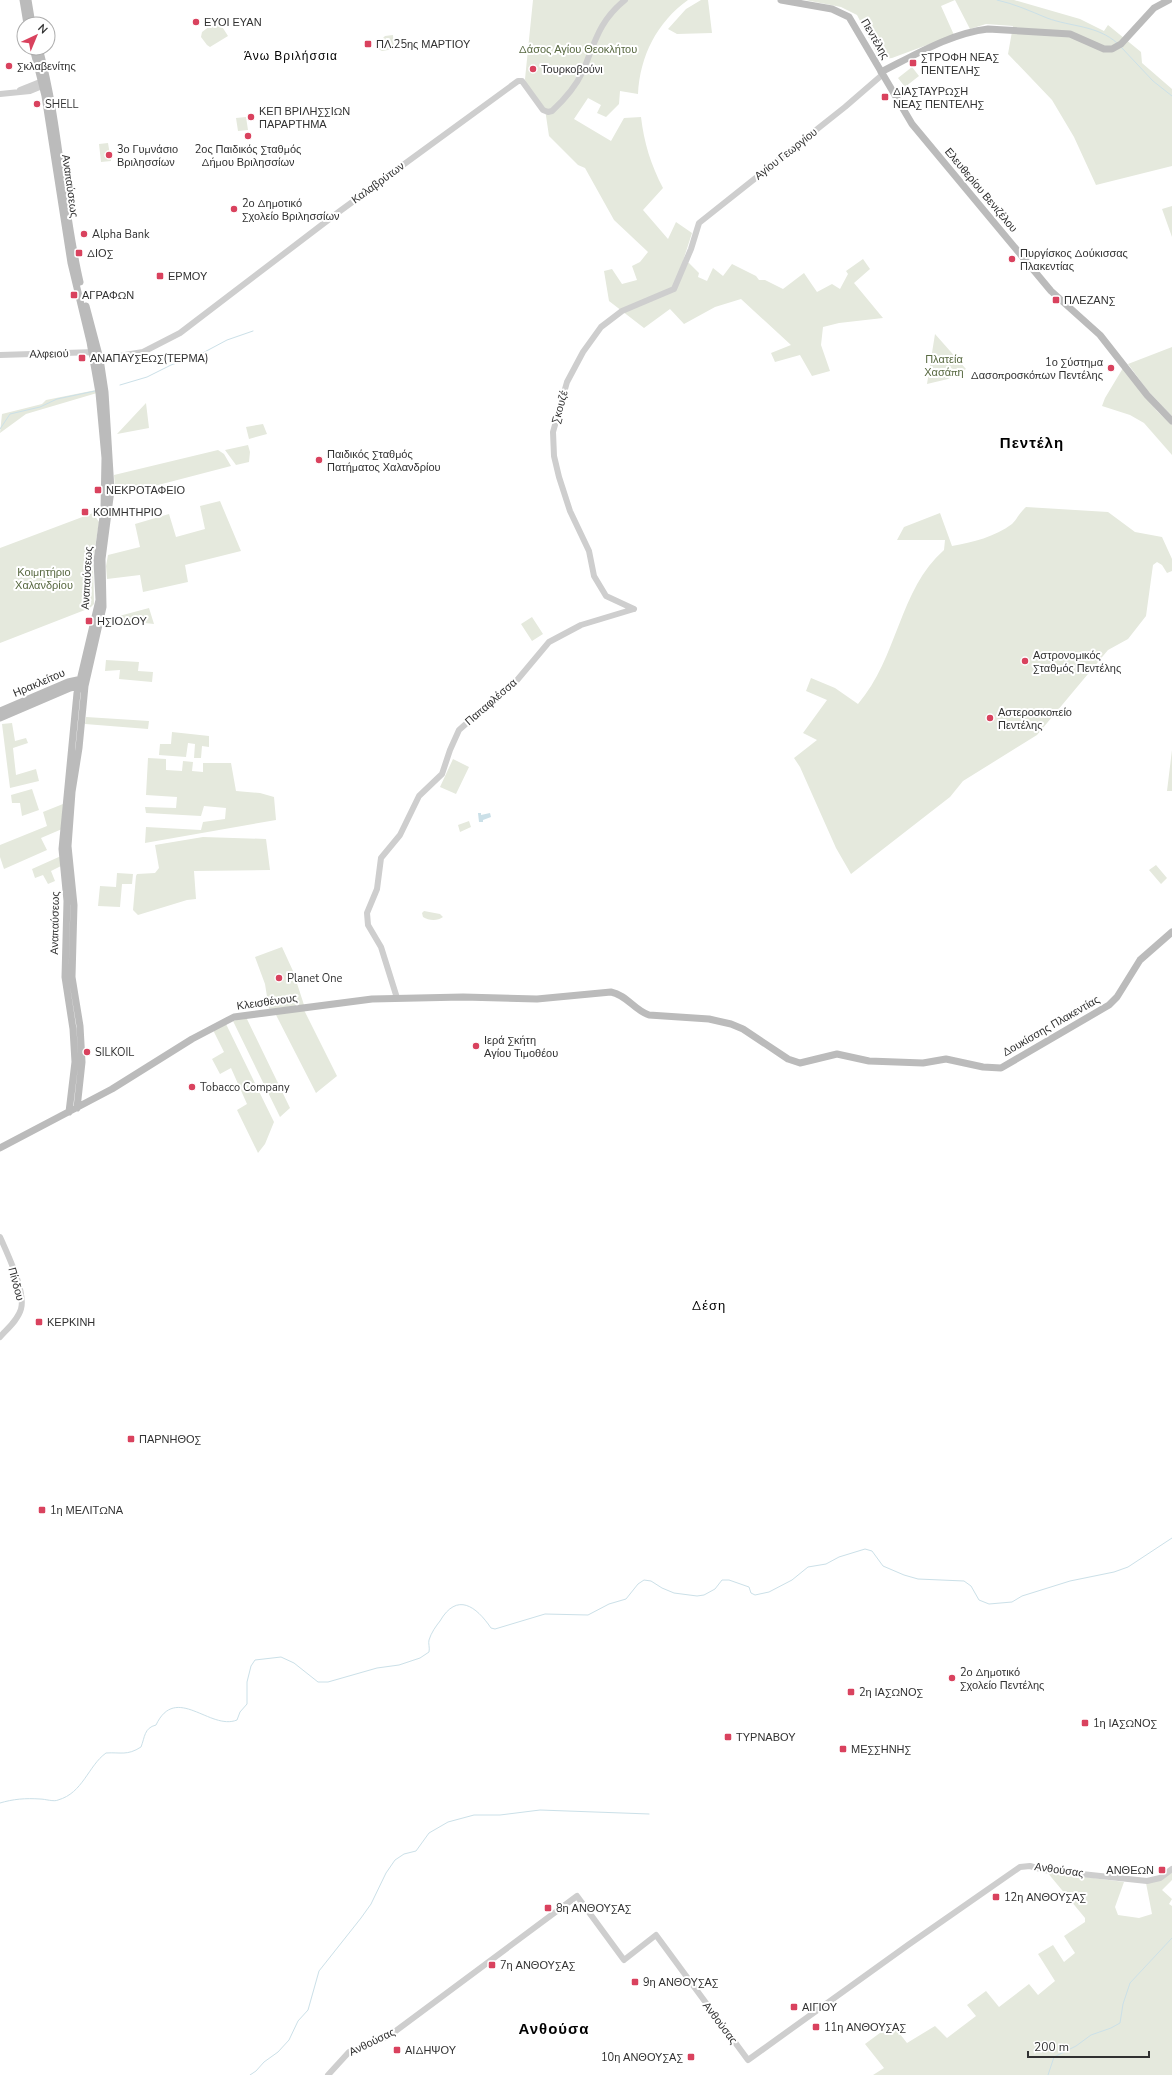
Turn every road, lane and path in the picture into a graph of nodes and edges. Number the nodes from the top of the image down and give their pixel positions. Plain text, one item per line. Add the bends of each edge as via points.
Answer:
1 (22, 0) edge
2 (28, 0) edge
3 (625, 0) edge
4 (781, 0) edge
5 (1169, 0) edge
6 (25, 16) edge
7 (31, 16) edge
8 (36, 56) edge
9 (40, 56) edge
10 (880, 71) junction
11 (45, 82) junction
12 (0, 94) edge
13 (695, 235) joint
14 (180, 333) joint
15 (0, 355) edge
16 (96, 356) junction
17 (1172, 421) edge
18 (634, 610) joint
19 (83, 682) junction
20 (0, 711) edge
21 (0, 718) edge
22 (1172, 932) edge
23 (396, 998) junction
24 (546, 998) joint
25 (77, 1108) junction
26 (70, 1112) junction
27 (0, 1148) edge
28 (0, 1237) edge
29 (0, 1337) edge
30 (1172, 1869) edge
31 (328, 2075) edge

1 - 6 main road
2 - 7 main road
3 - 14 street, Καλαβρύτων via 602,25 594,39 580,78 553,110 543,110 522,81 518,81 340,211
4 - 10 main road, Πεντέλης via 844,13 854,24
5 - 10 main road via 1154,8 1116,47 1104,49 1078,36 1065,33 988,29 965,34 904,58
8 - 11 main road, Αναπαύσεως
9 - 11 main road, Αναπαύσεως
10 - 13 street, Αγίου Γεωργίου via 817,130 700,221
10 - 17 main road, Ελευθερίου Βενιζέλου via 912,124 1038,276 1062,302 1100,335 1147,395
11 - 12 street via 30,91
11 - 16 main road, Αναπαύσεως via 71,234
13 - 18 street, Σκουζέ via 676,286 670,291 638,303 609,320 583,352 567,382 554,432 554,456 559,477 570,511 589,551 594,576 606,596
14 - 16 street, Αλφειού via 146,352 115,357
15 - 16 street, Αλφειού
16 - 19 main road, Αναπαύσεως via 104,509 97,561 99,600
16 - 19 main road, Αναπαύσεως via 107,407 111,490 102,559 103,607
18 - 23 street, Παπαφλέσσα via 581,625 550,642 513,685 462,727 452,743 442,774 419,796 400,835 381,858 377,890 367,918 368,925 381,947
19 - 20 main road, Ηρακλείτου
19 - 21 main road, Ηρακλείτου
19 - 25 main road, Αναπαύσεως via 68,855 73,895 72,977 80,1026 82,1062
19 - 26 main road, Αναπαύσεως via 62,849 67,901 65,977 74,1030 75,1062
22 - 24 main road, Δουκίσσης Πλακεντίας via 1140,960 1117,997 1109,1005 1006,1066 995,1069 946,1059 923,1063 875,1062 837,1054 800,1063 788,1059 743,1029 731,1024 709,1019 649,1015 614,992
23 - 24 main road, Κλεισθένους
23 - 25 main road, Κλεισθένους via 234,1017 192,1039 115,1088
25 - 26 main road, Κλεισθένους
26 - 27 main road, Κλεισθένους
28 - 29 street, Πίνδου via 21,1296 21,1308 17,1318
30 - 31 street, Ανθούσας via 1160,1878 1144,1881 1044,1870 1030,1866 1020,1868 748,2060 656,1935 624,1960 577,1896 389,2036 344,2056

